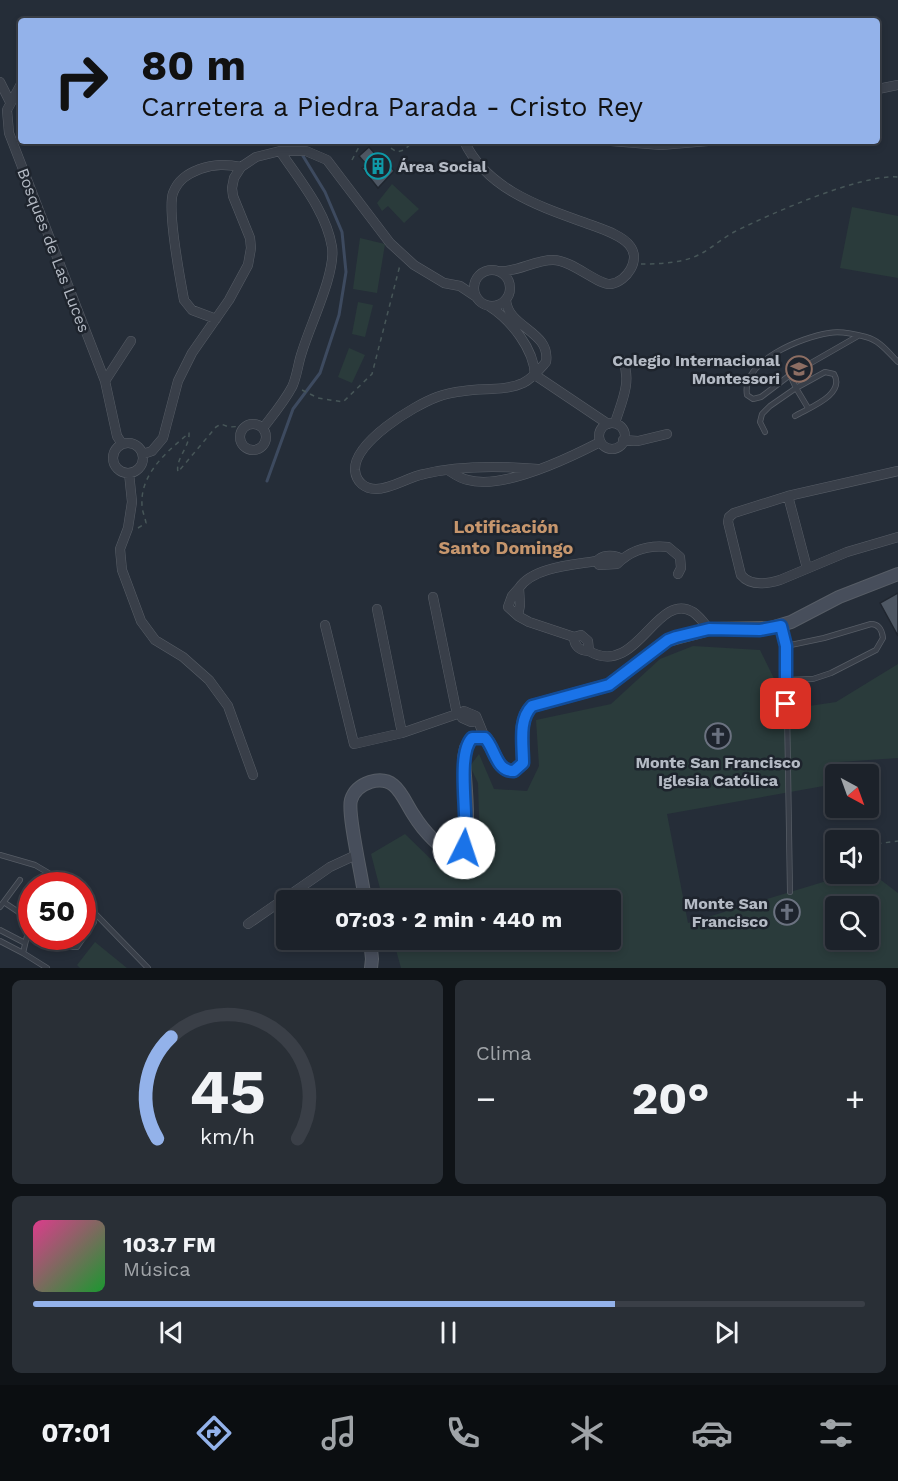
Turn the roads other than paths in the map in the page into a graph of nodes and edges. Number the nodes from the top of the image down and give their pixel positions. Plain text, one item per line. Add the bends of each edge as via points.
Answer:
1 (0, 82) edge
2 (898, 85) edge
3 (18, 89) edge
4 (880, 89) edge
5 (10, 102) junction
6 (466, 144) edge
7 (648, 144) edge
8 (673, 144) edge
9 (280, 152) junction
10 (241, 167) junction
11 (523, 266) junction
12 (500, 271) junction
13 (475, 281) junction
14 (460, 286) junction
15 (510, 286) junction
16 (475, 296) junction
17 (506, 300) junction
18 (489, 306) junction
19 (216, 319) junction
20 (858, 336) junction
21 (131, 342) dead end
22 (623, 361) dead end
23 (898, 362) edge
24 (535, 375) junction
25 (790, 375) junction
26 (105, 381) junction
27 (796, 388) junction
28 (808, 408) junction
29 (795, 416) dead end
30 (611, 424) junction
31 (262, 428) junction
32 (765, 432) dead end
33 (667, 434) dead end
34 (623, 440) junction
35 (600, 442) junction
36 (122, 444) junction
37 (143, 454) junction
38 (448, 470) junction
39 (538, 470) junction
40 (898, 471) edge
41 (129, 473) junction
42 (788, 496) junction
43 (898, 537) edge
44 (807, 568) junction
45 (678, 574) dead end
46 (898, 574) edge
47 (433, 597) dead end
48 (377, 609) dead end
49 (325, 625) dead end
50 (781, 626) junction
51 (709, 629) junction
52 (786, 646) junction
53 (785, 680) junction
54 (459, 715) junction
55 (402, 733) junction
56 (485, 738) junction
57 (253, 775) dead end
58 (358, 854) junction
59 (0, 855) edge
60 (47, 872) edge
61 (18, 883) edge
62 (363, 890) edge
63 (790, 892) dead end
64 (5, 903) junction
65 (0, 907) edge
66 (18, 912) edge
67 (96, 914) edge
68 (248, 924) dead end
69 (0, 930) edge
70 (18, 939) edge
71 (0, 941) edge
72 (24, 950) edge
73 (371, 950) edge
74 (23, 953) junction
75 (46, 968) edge
76 (148, 968) edge
77 (371, 968) edge

1 - 5 street
2 - 4 street
3 - 5 street, Bosques de Las Luces
5 - 26 street, Bosques de Las Luces via 9,133
6 - 11 street via 480,164 508,190 610,232 629,244 634,255 630,271 612,284 556,260
7 - 8 street
9 - 10 street via 256,157
9 - 14 street via 306,151 327,160 390,243 414,265 444,283
9 - 31 street via 315,203 327,231 332,260 293,385
10 - 19 street via 232,188 251,248 248,266
10 - 19 street via 224,163 190,173 173,194 171,211 184,300 192,310
11 - 12 street
11 - 15 street
12 - 13 street via 484,271
12 - 15 street
13 - 14 street
13 - 16 street
14 - 16 street
15 - 17 street
16 - 18 street
17 - 18 street
17 - 24 street via 508,312 536,335 546,349 546,362
18 - 24 street via 518,334 535,362
19 - 37 street via 192,352 178,381 163,438 152,451
20 - 23 lane via 875,340
20 - 25 lane
20 - 25 lane via 825,333 773,354 753,372 747,395 753,399 761,397
21 - 26 street
22 - 30 street via 628,382
24 - 30 street
24 - 38 street via 521,384 436,398 409,412 371,440 359,455 355,469 365,488 376,489
25 - 27 lane
26 - 36 street, Bosques de Las Luces
27 - 28 lane
27 - 28 lane via 825,372 834,374 837,383 833,392
27 - 32 lane via 762,414 760,422
28 - 29 lane
30 - 34 street via 619,425 624,432
30 - 35 street via 600,431
31 - 31 street via 265,443 251,449 244,445 241,438 246,426 255,424
33 - 34 street via 638,441
34 - 35 street via 614,448
35 - 39 street
36 - 37 street via 134,443
36 - 41 street via 115,450 113,461 118,469
37 - 41 street via 142,465
38 - 39 street
38 - 39 street via 485,483
40 - 42 street
41 - 57 street via 132,502 120,549 141,621 155,640 183,657 209,680 228,706
42 - 44 street
42 - 44 street via 729,517 739,568 745,580 770,583
43 - 44 street
45 - 51 street via 680,557 668,547 645,546 621,560 601,557 530,576 512,596 508,607 529,622 574,637 583,650 605,657 630,648 658,620 678,608 694,612
46 - 50 main road
47 - 54 street
48 - 55 street
49 - 55 street via 354,744
50 - 51 main road via 760,630
50 - 52 lane
51 - 56 main road via 668,640 609,685 532,706 523,727 523,763 514,771 502,767
52 - 53 lane
52 - 53 lane via 871,624 882,633 876,650 831,673 813,679
53 - 63 lane
54 - 55 street
54 - 56 street via 466,721 477,721
56 - 58 main road via 472,738 466,748 467,835 460,852 449,852 440,846 413,814 400,790 385,780 362,785 351,800
58 - 62 main road
58 - 68 street via 330,867
59 - 60 lane
61 - 64 lane
64 - 65 lane
64 - 66 lane
67 - 76 lane
69 - 70 lane
71 - 74 lane
72 - 74 lane
73 - 77 main road
74 - 75 lane

